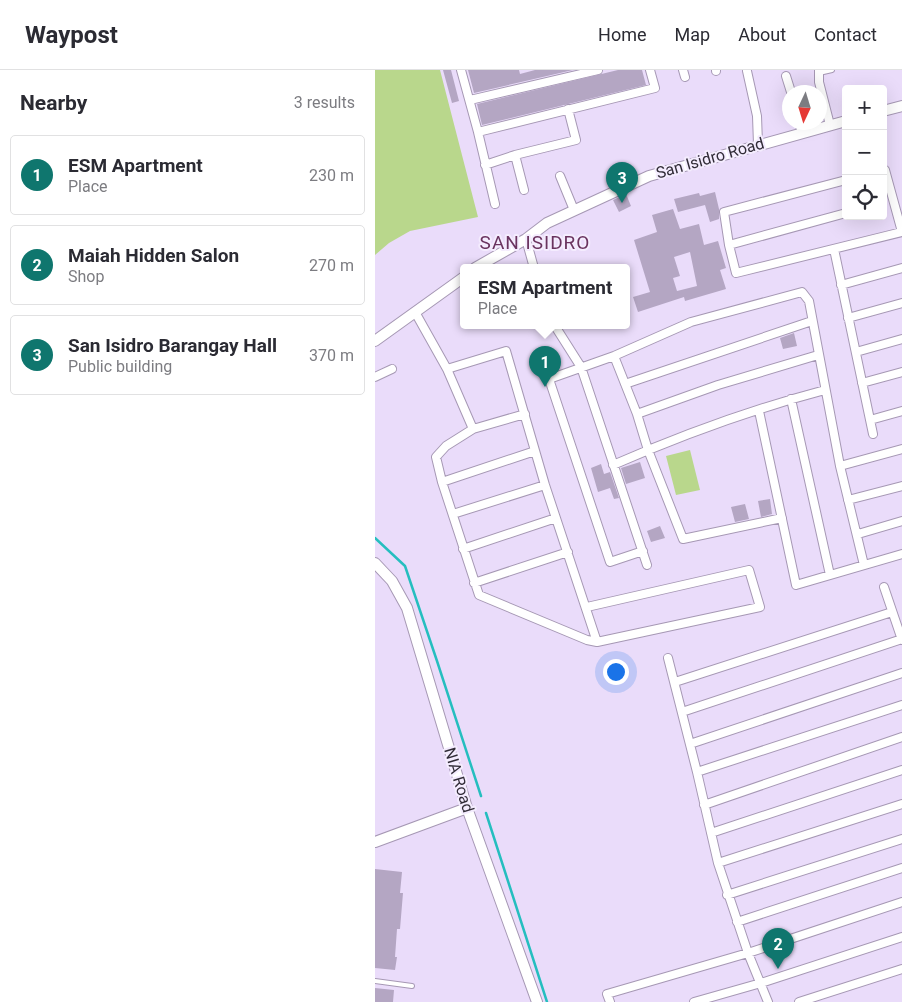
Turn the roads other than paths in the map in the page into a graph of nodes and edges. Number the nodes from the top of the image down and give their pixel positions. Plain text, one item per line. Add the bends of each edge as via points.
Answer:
1 (461, 70) edge
2 (598, 70) edge
3 (651, 70) edge
4 (833, 70) edge
5 (747, 71) edge
6 (819, 72) edge
7 (786, 76) dead end
8 (789, 85) edge
9 (470, 100) junction
10 (902, 106) edge
11 (568, 110) junction
12 (887, 110) edge
13 (842, 122) edge
14 (830, 125) junction
15 (801, 130) edge
16 (479, 132) junction
17 (802, 133) junction
18 (758, 144) junction
19 (515, 155) junction
20 (485, 165) junction
21 (886, 175) edge
22 (560, 176) dead end
23 (842, 181) edge
24 (524, 190) dead end
25 (893, 200) junction
26 (887, 201) edge
27 (495, 204) dead end
28 (574, 210) junction
29 (842, 214) edge
30 (902, 232) edge
31 (526, 238) junction
32 (729, 245) junction
33 (834, 249) junction
34 (482, 264) edge
35 (533, 264) edge
36 (902, 268) edge
37 (460, 280) edge
38 (841, 285) junction
39 (902, 303) edge
40 (415, 312) junction
41 (848, 318) junction
42 (812, 321) junction
43 (557, 329) edge
44 (902, 339) edge
45 (375, 341) edge
46 (856, 352) junction
47 (818, 355) junction
48 (614, 356) junction
49 (581, 367) junction
50 (392, 369) dead end
51 (447, 369) junction
52 (902, 372) edge
53 (375, 377) edge
54 (862, 383) junction
55 (625, 384) junction
56 (825, 390) junction
57 (791, 399) junction
58 (902, 410) edge
59 (759, 411) junction
60 (525, 414) junction
61 (637, 414) junction
62 (870, 420) junction
63 (473, 429) junction
64 (873, 434) dead end
65 (902, 449) edge
66 (648, 450) junction
67 (535, 451) junction
68 (613, 464) junction
69 (840, 466) junction
70 (442, 482) junction
71 (545, 485) junction
72 (902, 486) edge
73 (848, 500) junction
74 (453, 514) junction
75 (556, 518) junction
76 (782, 518) junction
77 (902, 521) edge
78 (858, 534) junction
79 (463, 549) junction
80 (643, 551) junction
81 (568, 552) junction
82 (902, 554) edge
83 (375, 563) edge
84 (864, 565) junction
85 (647, 566) dead end
86 (830, 575) junction
87 (474, 583) junction
88 (884, 587) dead end
89 (587, 607) junction
90 (892, 612) junction
91 (902, 640) edge
92 (597, 642) junction
93 (668, 658) dead end
94 (902, 673) edge
95 (675, 682) junction
96 (902, 705) edge
97 (682, 712) junction
98 (902, 737) edge
99 (691, 744) junction
100 (902, 770) edge
101 (697, 772) junction
102 (902, 804) edge
103 (704, 805) junction
104 (467, 808) junction
105 (711, 833) junction
106 (902, 839) edge
107 (375, 842) edge
108 (717, 863) junction
109 (902, 868) edge
110 (727, 895) junction
111 (902, 902) edge
112 (737, 922) junction
113 (902, 937) edge
114 (748, 953) junction
115 (902, 969) edge
116 (375, 981) edge
117 (761, 983) junction
118 (413, 986) dead end
119 (537, 1002) edge
120 (610, 1002) edge
121 (694, 1002) edge
122 (768, 1002) edge
123 (799, 1002) edge

1 - 9 street
2 - 9 street
3 - 11 street via 655,88
4 - 6 lane
5 - 18 street via 757,116
6 - 14 street
7 - 8 street
9 - 16 street
10 - 12 street
11 - 16 street
11 - 19 street via 576,140
13 - 14 street, San Isidro Road
14 - 17 street, San Isidro Road
15 - 17 street
16 - 20 street
17 - 18 street, San Isidro Road
18 - 28 street, San Isidro Road via 649,176
19 - 20 street
19 - 24 street
20 - 27 street
21 - 25 street
22 - 28 street
23 - 32 street via 724,212
25 - 26 street
25 - 30 street
28 - 31 street, San Isidro Road
29 - 32 street
30 - 33 street
31 - 34 street, San Isidro Road
31 - 35 street
32 - 33 street via 736,273
33 - 38 street
36 - 38 street
37 - 40 street
38 - 41 street
39 - 41 street
40 - 45 street
40 - 51 street
41 - 46 street
42 - 47 street
42 - 48 street via 809,301 802,292 691,322
42 - 55 street
43 - 49 street
44 - 46 street
46 - 54 street
47 - 56 street
47 - 61 street
48 - 49 street
48 - 55 street
49 - 68 street
49 - 80 street via 549,379 610,562
50 - 53 street
51 - 60 street via 506,350
51 - 63 street
52 - 54 street
54 - 62 street
55 - 61 street
56 - 57 street
56 - 69 street
57 - 59 street
57 - 86 street
58 - 62 street
59 - 66 street
59 - 76 street
60 - 63 street
60 - 67 street
61 - 66 street
62 - 64 street
63 - 70 street via 446,446 436,457
65 - 69 street
66 - 68 street
66 - 76 street via 683,539
67 - 70 street
67 - 71 street
68 - 80 street
69 - 73 street
70 - 74 street
71 - 74 street
71 - 75 street
72 - 73 street
73 - 78 street
74 - 79 street
75 - 79 street
75 - 81 street
76 - 86 street via 796,585
77 - 78 street
78 - 84 street
79 - 87 street
80 - 85 street
81 - 87 street
81 - 89 street
82 - 84 street
83 - 104 street, NIA Road via 392,581 407,608
84 - 86 street
87 - 92 street via 479,595
88 - 90 street
89 - 92 street
89 - 92 street via 749,570 759,607
90 - 91 street
90 - 95 street
91 - 97 street
93 - 95 street
94 - 99 street
95 - 97 street
96 - 101 street
97 - 99 street
98 - 103 street
99 - 101 street
100 - 105 street
101 - 103 street
102 - 108 street
103 - 105 street
104 - 107 street
104 - 119 street, NIA Road
105 - 108 street
106 - 110 street
108 - 110 street
109 - 112 street
110 - 112 street
111 - 114 street
112 - 114 street
113 - 117 street
114 - 117 street
114 - 120 street via 607,994
115 - 123 street
116 - 118 lane
117 - 121 street
117 - 122 street

